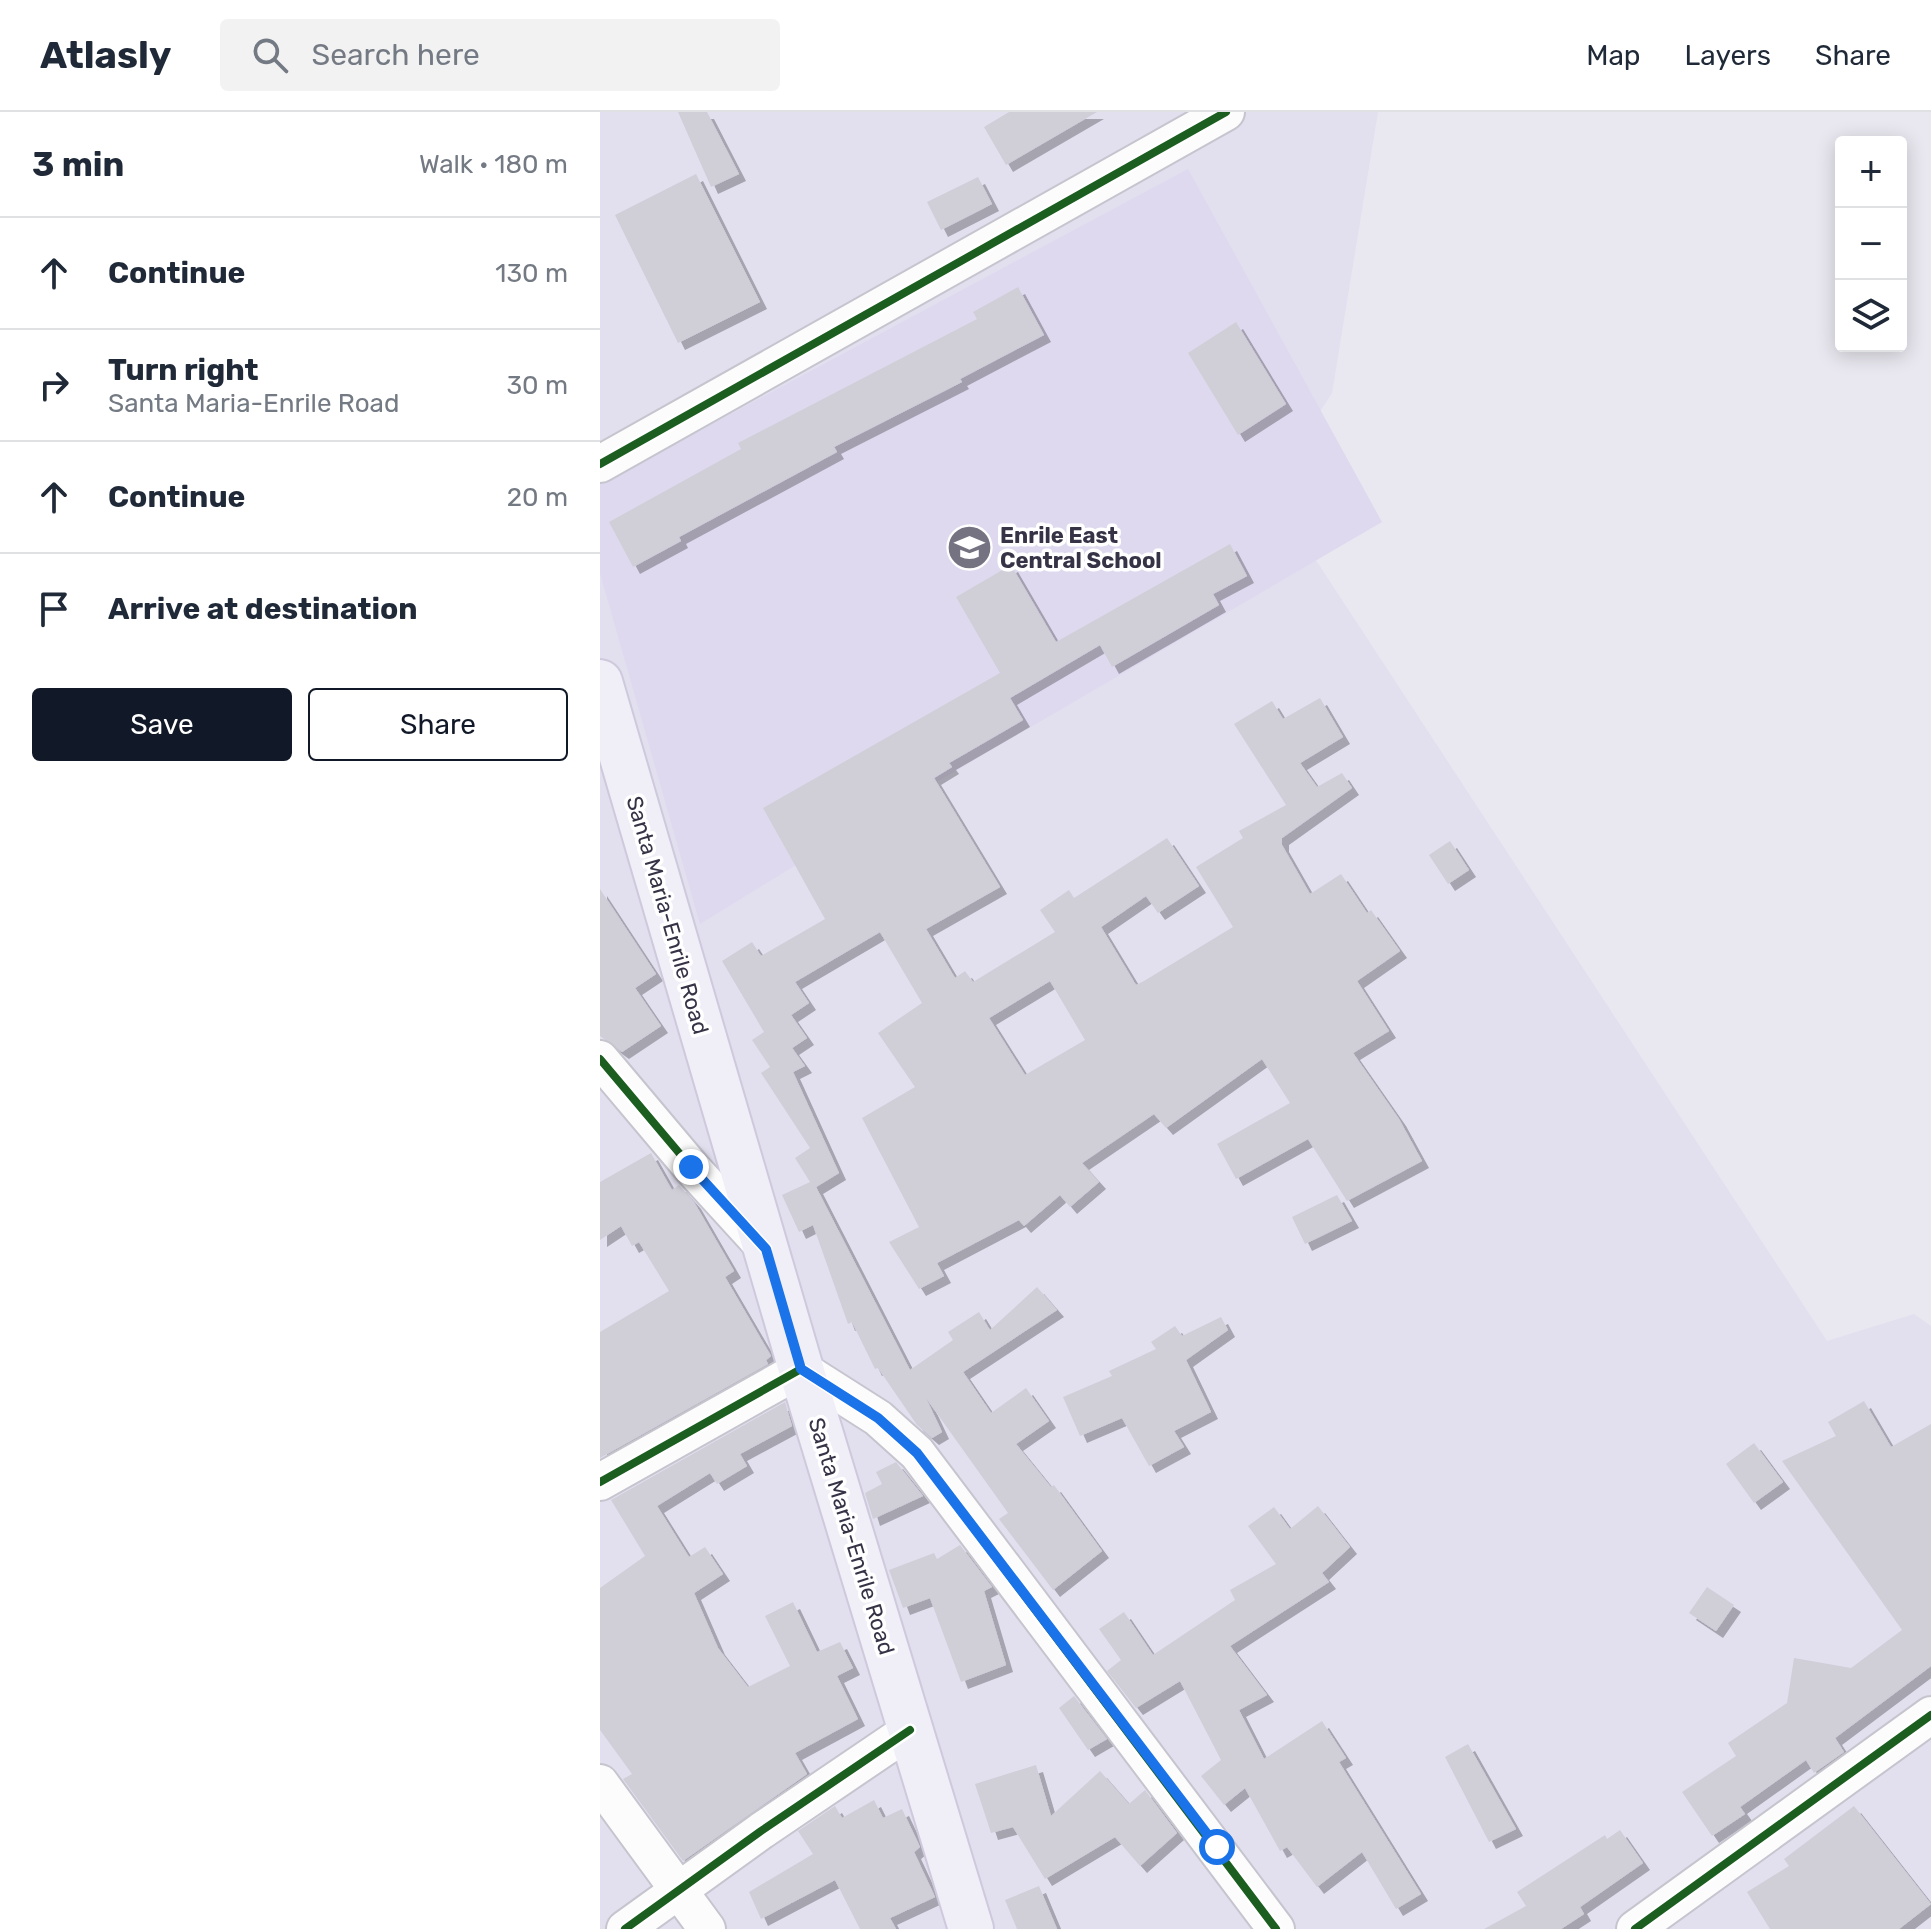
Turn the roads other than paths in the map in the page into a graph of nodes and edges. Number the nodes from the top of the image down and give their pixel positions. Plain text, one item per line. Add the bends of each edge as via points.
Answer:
1 (1226, 112) edge
2 (600, 464) edge
3 (600, 682) edge
4 (600, 1059) edge
5 (766, 1249) junction
6 (801, 1369) junction
7 (600, 1482) edge
8 (1931, 1715) edge
9 (910, 1730) junction
10 (600, 1783) edge
11 (678, 1890) junction
12 (625, 1929) edge
13 (707, 1929) edge
14 (971, 1929) edge
15 (1276, 1929) edge
16 (1635, 1929) edge

1 - 2 street
3 - 5 main road, Santa Maria-Enrile Road
4 - 5 street
5 - 6 main road, Santa Maria-Enrile Road
6 - 7 street
6 - 9 main road, Santa Maria-Enrile Road
6 - 15 street via 878,1418 917,1453
8 - 16 street
9 - 11 street
9 - 14 main road, Santa Maria-Enrile Road
10 - 11 street
11 - 12 street
11 - 13 street

